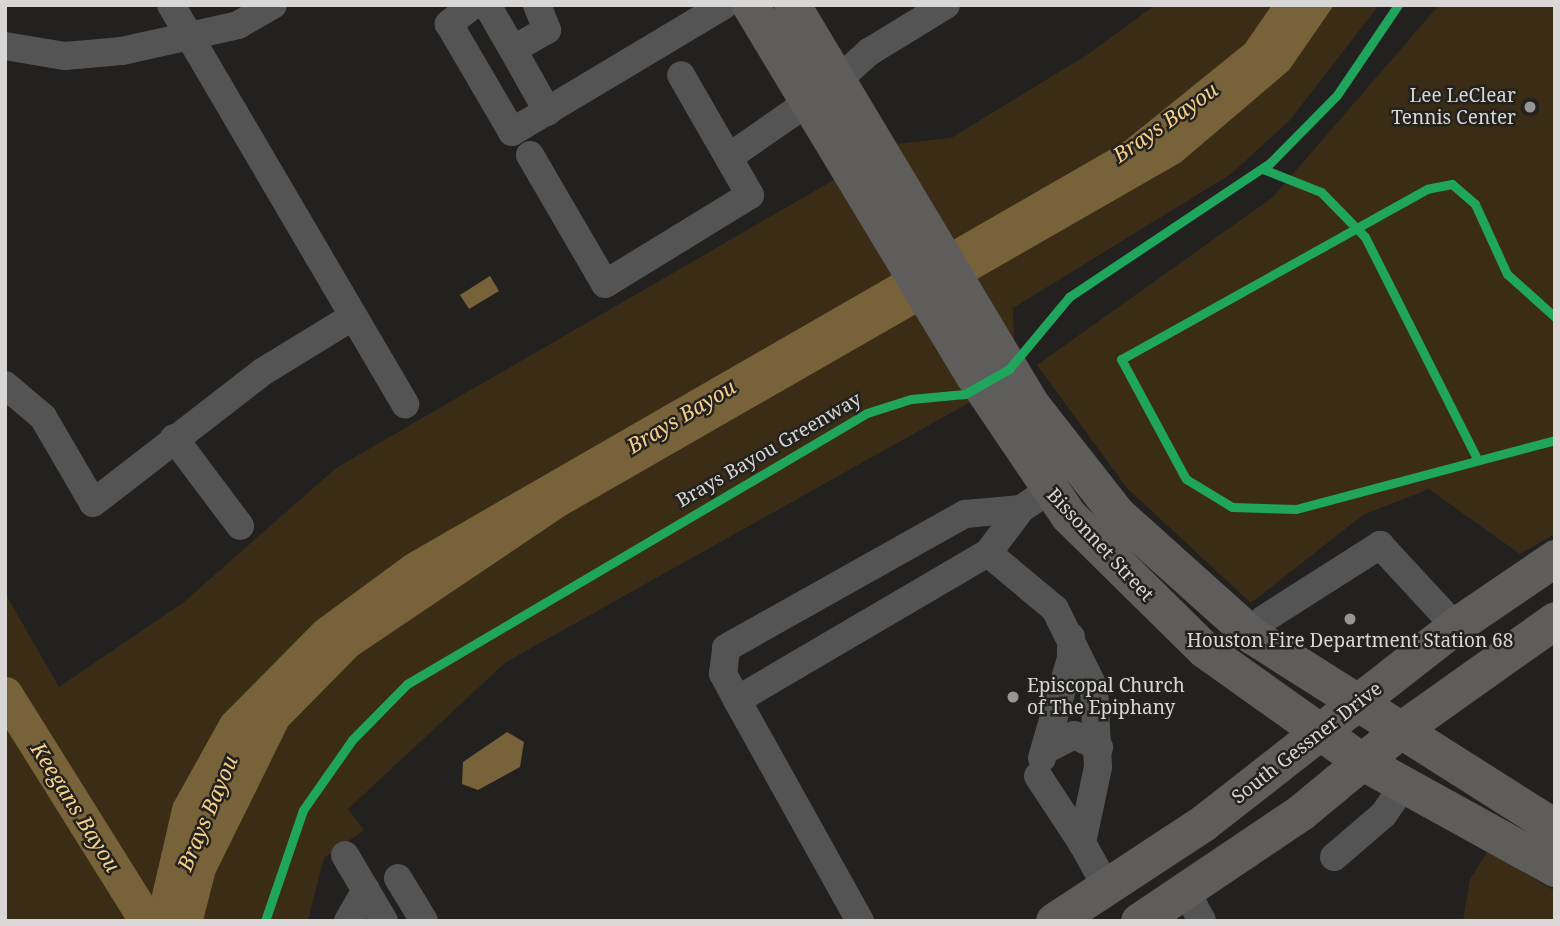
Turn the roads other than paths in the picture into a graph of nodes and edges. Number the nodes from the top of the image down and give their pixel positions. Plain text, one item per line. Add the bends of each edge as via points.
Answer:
1 (171, 5) edge
2 (273, 5) edge
3 (473, 5) edge
4 (487, 5) edge
5 (537, 5) edge
6 (724, 5) edge
7 (750, 5) edge
8 (792, 5) edge
9 (946, 5) edge
10 (187, 40) junction
11 (5, 46) edge
12 (513, 50) junction
13 (681, 75) dead end
14 (822, 92) junction
15 (548, 112) junction
16 (530, 155) dead end
17 (729, 157) junction
18 (352, 317) junction
19 (989, 368) junction
20 (5, 385) edge
21 (405, 404) dead end
22 (174, 438) junction
23 (1035, 500) junction
24 (1117, 514) junction
25 (240, 526) dead end
26 (1092, 541) junction
27 (988, 553) junction
28 (1555, 558) edge
29 (1555, 620) edge
30 (1455, 626) junction
31 (1253, 636) junction
32 (1071, 637) junction
33 (737, 700) junction
34 (1357, 705) junction
35 (1399, 731) junction
36 (1322, 734) junction
37 (1099, 747) junction
38 (1361, 761) junction
39 (1042, 762) junction
40 (1405, 783) junction
41 (1555, 828) edge
42 (1082, 843) junction
43 (345, 855) dead end
44 (1334, 857) dead end
45 (1555, 868) edge
46 (398, 878) dead end
47 (366, 890) junction
48 (1100, 903) edge
49 (1193, 906) edge
50 (348, 921) edge
51 (384, 921) edge
52 (424, 921) edge
53 (860, 921) edge
54 (1054, 921) edge
55 (1139, 921) edge

1 - 10 street
2 - 10 street via 238,25
3 - 15 street via 449,24 508,131
4 - 12 street
5 - 12 street via 547,30
6 - 15 street
7 - 14 main road, Bissonnet Street
8 - 14 main road, Bissonnet Street
9 - 14 street via 869,52
10 - 11 street via 65,56
10 - 18 street
12 - 15 street
13 - 17 street
14 - 17 street
14 - 19 main road, Bissonnet Street via 891,172
14 - 19 main road, Bissonnet Street via 859,188
16 - 17 street via 605,284 750,195
18 - 21 street
18 - 22 street
19 - 23 main road, Bissonnet Street
19 - 24 main road, Bissonnet Street
20 - 22 street via 43,417 93,503
22 - 25 street
23 - 26 main road, Bissonnet Street
23 - 27 street
23 - 33 street via 965,514 726,648 723,674
24 - 26 main road
24 - 31 main road, Bissonnet Street
26 - 36 main road, Bissonnet Street via 1205,650
27 - 32 street via 1055,609
27 - 33 street
28 - 30 main road, South Gessner Drive
29 - 35 main road
30 - 31 street via 1380,545 1264,619
30 - 34 main road, South Gessner Drive
31 - 34 main road, Bissonnet Street
32 - 37 street via 1094,688
32 - 39 street via 1071,658
33 - 53 street
34 - 35 main road, Bissonnet Street
34 - 36 main road, South Gessner Drive
35 - 38 main road
35 - 41 main road, Bissonnet Street
36 - 38 main road, Bissonnet Street
36 - 48 main road, South Gessner Drive
37 - 39 street via 1074,735
37 - 42 street
38 - 40 main road, Bissonnet Street
38 - 49 main road
39 - 42 street
40 - 44 street via 1383,815
40 - 45 main road, Bissonnet Street
42 - 48 street
43 - 47 street
46 - 52 street
47 - 50 street
47 - 51 street
48 - 54 main road, South Gessner Drive
49 - 55 main road

